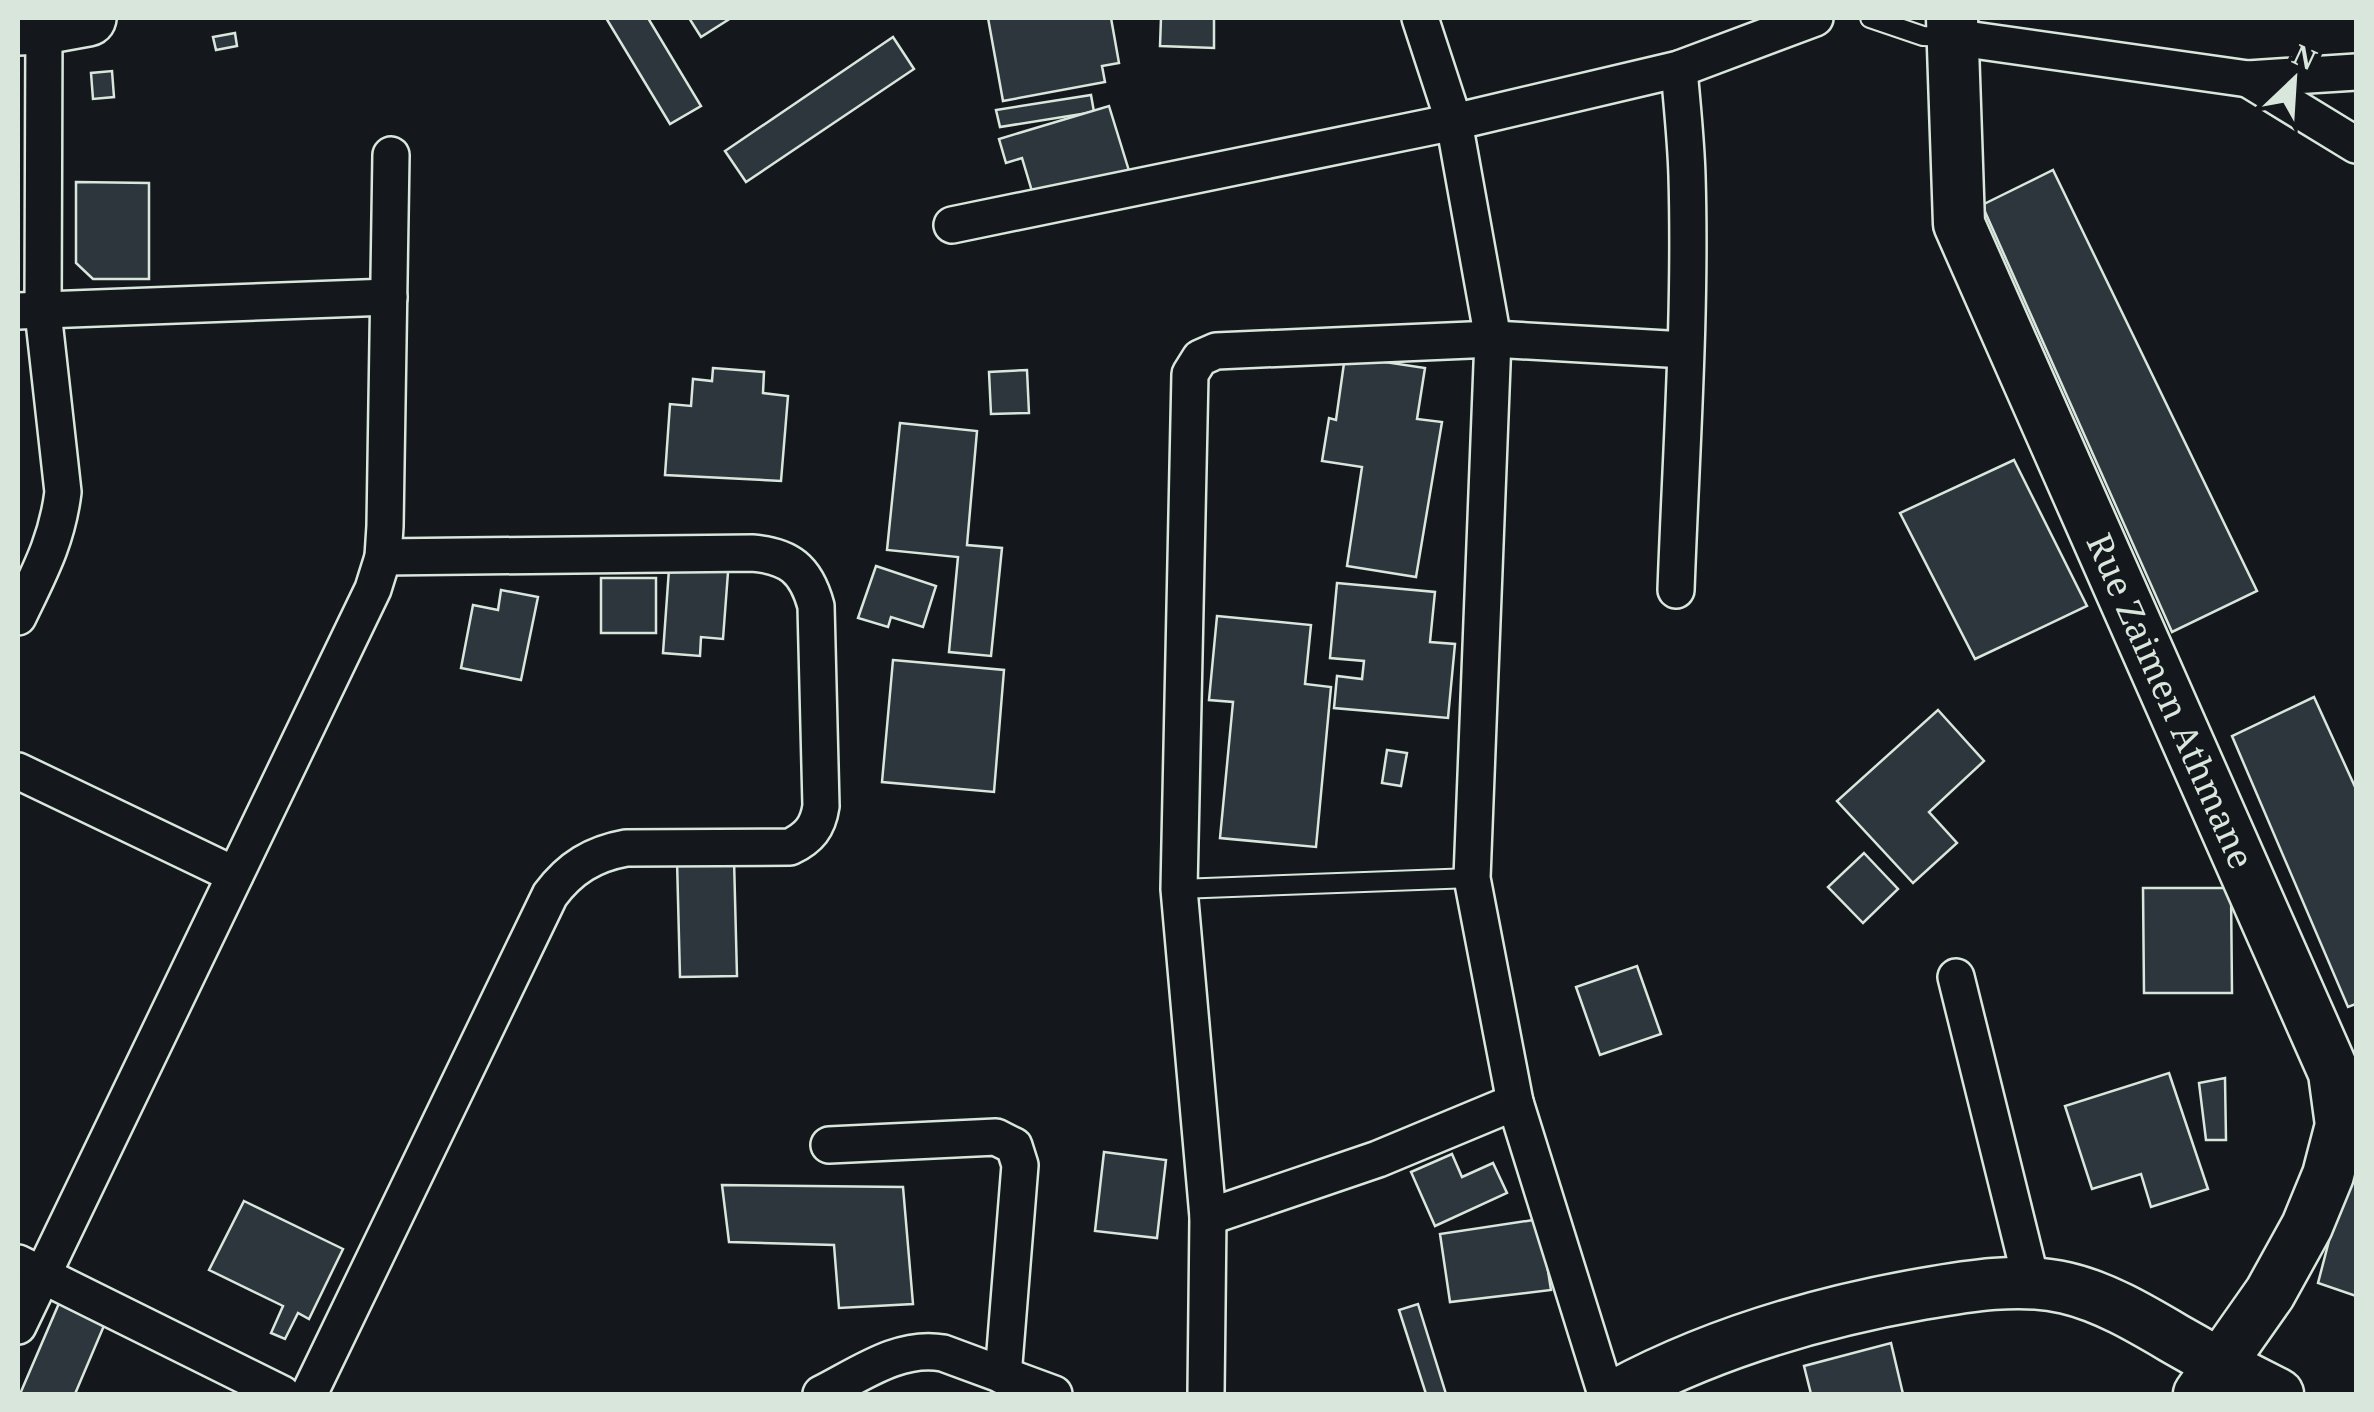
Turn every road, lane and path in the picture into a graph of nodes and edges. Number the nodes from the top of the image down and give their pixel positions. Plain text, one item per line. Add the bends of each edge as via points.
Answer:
1 (1420, 18) edge
2 (1814, 18) edge
3 (1870, 18) edge
4 (50, 24) edge
5 (1952, 27) edge
6 (1679, 69) junction
7 (2356, 72) edge
8 (2248, 79) junction
9 (1454, 122) junction
10 (2356, 145) edge
11 (391, 155) dead end
12 (952, 226) dead end
13 (389, 297) junction
14 (30, 311) edge
15 (1493, 339) junction
16 (1686, 350) junction
17 (383, 556) junction
18 (1676, 590) dead end
19 (18, 617) edge
20 (18, 771) edge
21 (235, 875) junction
22 (1472, 878) junction
23 (1178, 888) junction
24 (1956, 977) dead end
25 (1514, 1102) junction
26 (829, 1145) dead end
27 (1208, 1216) junction
28 (29, 1269) edge
29 (2032, 1284) junction
30 (18, 1326) edge
31 (1002, 1376) junction
32 (2209, 1379) edge
33 (282, 1394) edge
34 (310, 1394) edge
35 (821, 1394) edge
36 (1054, 1394) edge
37 (1206, 1394) edge
38 (1606, 1394) edge
39 (1618, 1394) edge
40 (2278, 1394) edge

1 - 9 street
2 - 6 street
3 - 5 lane via 1923,36
4 - 14 street
5 - 8 street
5 - 32 main road, Rue Zaimen Athmane via 1959,224 2334,1074 2342,1125 2328,1175 2270,1293
6 - 9 street
6 - 16 street via 1687,172
7 - 8 street
8 - 10 street
9 - 12 street
9 - 15 street
11 - 13 street
13 - 14 street
13 - 17 street
14 - 19 street via 63,492 53,545
15 - 16 street
15 - 22 street
15 - 23 street via 1216,352 1200,358 1190,374
16 - 18 street
17 - 21 street
17 - 34 street via 752,553 787,561 811,588 816,606 821,806 812,832 790,847 626,848 590,858 561,880
20 - 21 street
21 - 28 street
22 - 23 lane
22 - 25 street
23 - 27 street
24 - 29 street
25 - 27 street via 1378,1159
25 - 38 street
26 - 31 street via 996,1136 1014,1146 1020,1164
27 - 37 street
28 - 30 street
28 - 33 street
29 - 32 main road via 2066,1288 2146,1322
29 - 39 main road via 1924,1294 1773,1328
31 - 35 street via 943,1353 912,1351
31 - 36 street
32 - 40 main road

